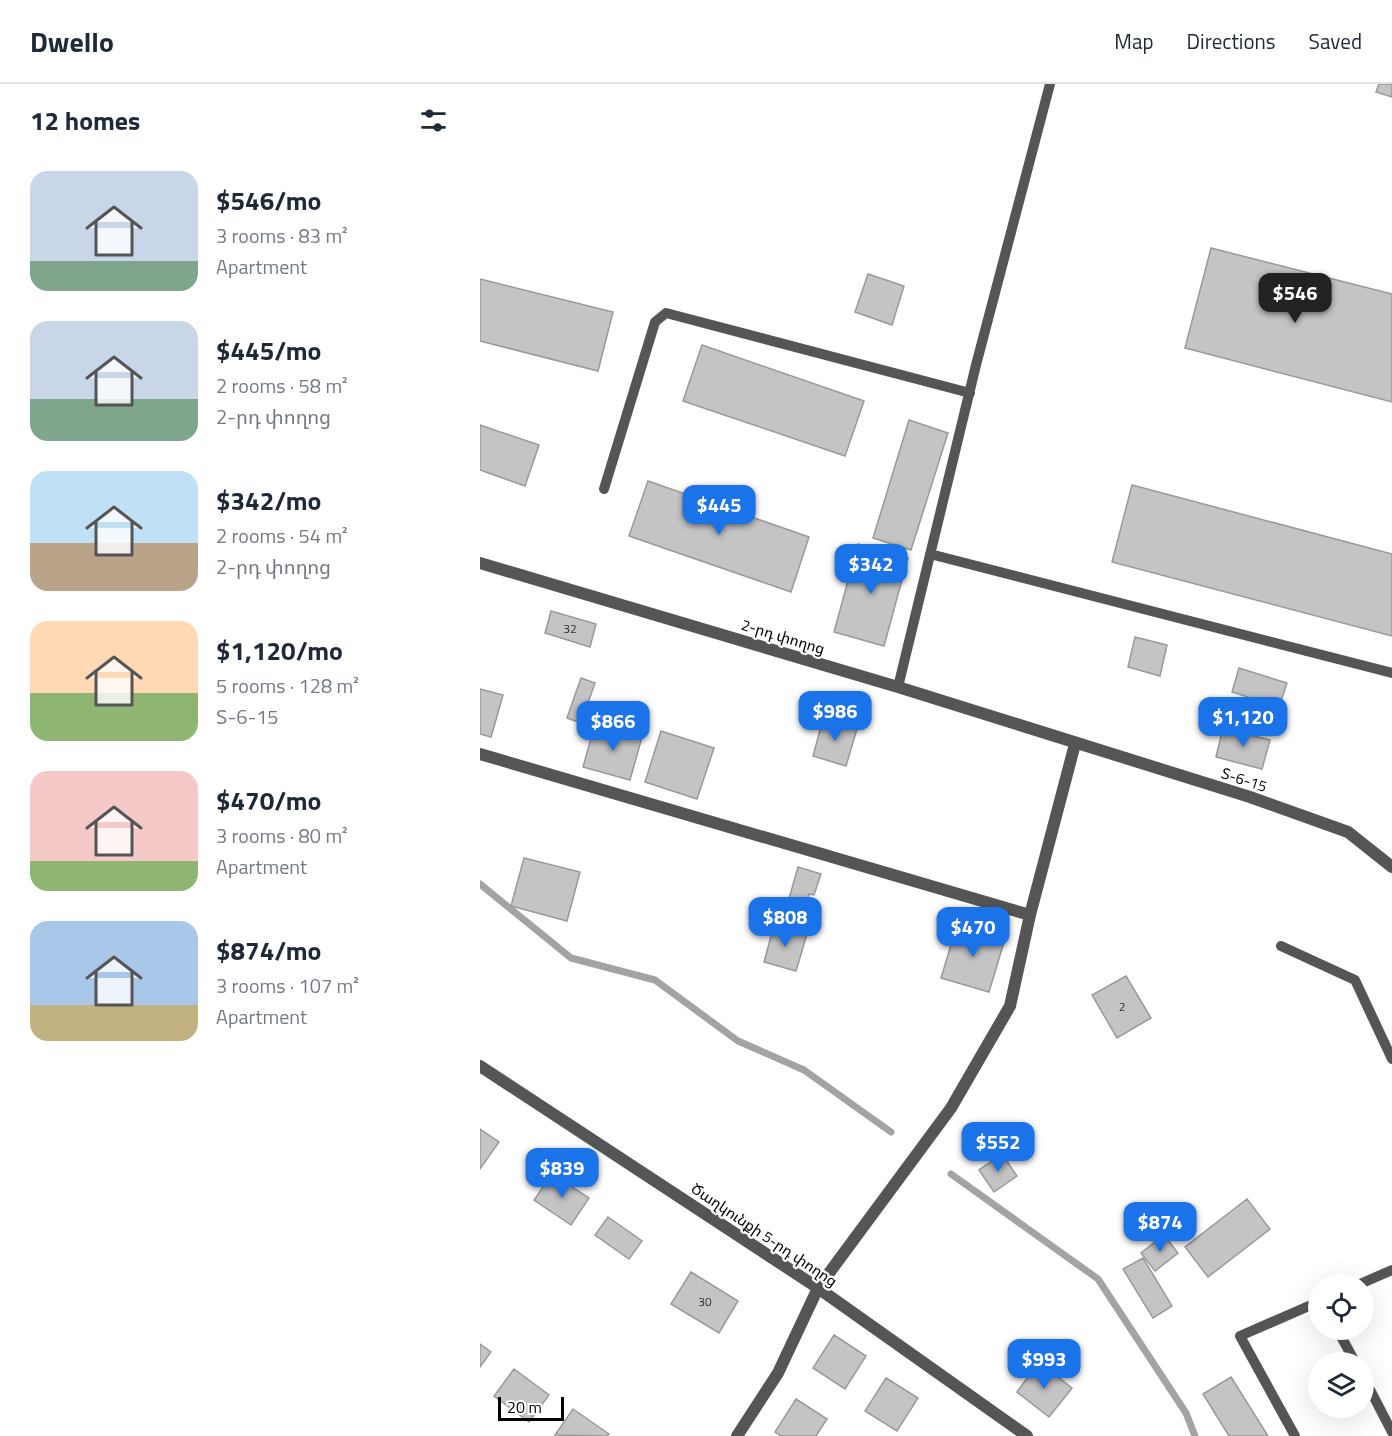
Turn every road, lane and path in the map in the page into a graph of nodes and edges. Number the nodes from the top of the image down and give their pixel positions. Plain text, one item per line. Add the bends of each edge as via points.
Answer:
1 (1050, 84) edge
2 (970, 393) junction
3 (604, 489) dead end
4 (930, 554) junction
5 (480, 563) edge
6 (1392, 673) edge
7 (898, 687) junction
8 (1075, 744) junction
9 (480, 754) edge
10 (1392, 867) edge
11 (1030, 915) junction
12 (1281, 946) dead end
13 (1392, 1059) edge
14 (480, 1066) edge
15 (1392, 1270) edge
16 (1374, 1278) edge
17 (818, 1288) junction
18 (1308, 1306) edge
19 (1374, 1397) edge
20 (1392, 1432) edge
21 (737, 1436) edge
22 (1027, 1436) edge
23 (1295, 1436) edge

1 - 2 lane
2 - 3 lane via 666,313 656,322
2 - 4 lane
4 - 6 lane
4 - 7 lane
5 - 7 street, 2-րդ փողոց / Տ-6-15
7 - 8 street, 2-րդ փողոց / Տ-6-15
8 - 10 street, Տ-6-15 / Տ-6-15 via 1250,797 1348,832
8 - 11 street
9 - 11 street
11 - 17 street via 1010,1006 951,1108
12 - 13 lane via 1355,980
14 - 17 street, Ծաղկունքի 5-րդ փողոց
15 - 16 lane
17 - 21 street via 778,1373
17 - 22 street, Ծաղկունքի 5-րդ փողոց
18 - 23 lane via 1240,1336
19 - 20 lane

